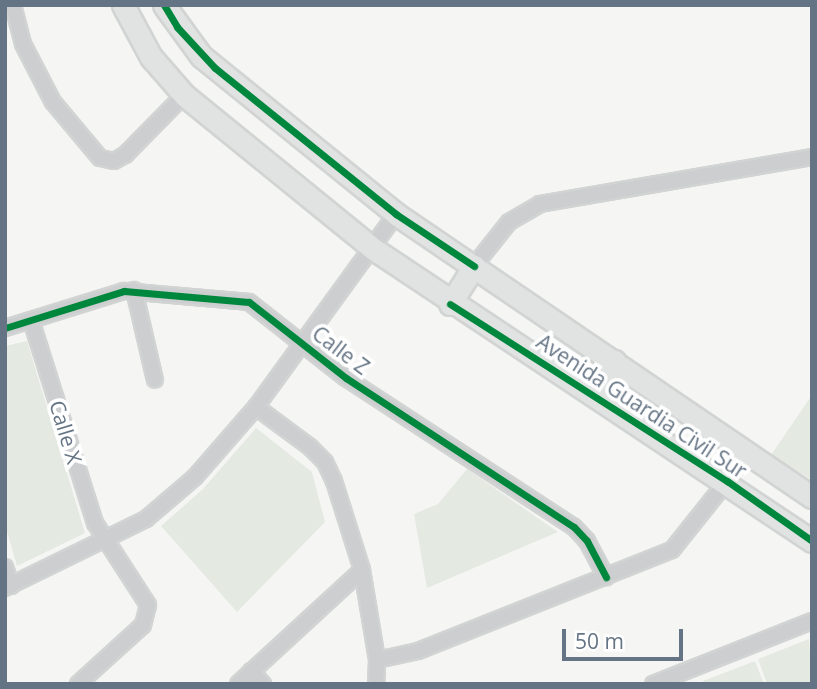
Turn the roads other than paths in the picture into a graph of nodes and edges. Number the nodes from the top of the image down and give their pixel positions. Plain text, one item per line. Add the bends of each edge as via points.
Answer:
1 (13, 5) edge
2 (123, 5) edge
3 (164, 5) edge
4 (184, 95) junction
5 (812, 157) edge
6 (396, 214) junction
7 (372, 248) junction
8 (474, 266) junction
9 (134, 290) junction
10 (450, 304) junction
11 (32, 320) junction
12 (5, 328) edge
13 (302, 343) junction
14 (614, 361) junction
15 (155, 380) dead end
16 (592, 394) junction
17 (257, 407) junction
18 (727, 481) junction
19 (812, 497) edge
20 (812, 541) edge
21 (105, 542) junction
22 (5, 567) edge
23 (362, 570) junction
24 (606, 577) junction
25 (8, 587) edge
26 (812, 621) edge
27 (377, 660) junction
28 (251, 671) junction
29 (676, 680) edge
30 (78, 684) edge
31 (238, 684) edge
32 (263, 684) edge
33 (376, 684) edge
34 (653, 684) edge

1 - 4 street via 23,44 52,102 100,158 114,161 125,155
2 - 4 main road, Avenida Guardia Civil Sur via 151,57
3 - 6 main road via 201,56
4 - 7 main road, Avenida Guardia Civil Sur
5 - 8 street via 540,204 509,222
6 - 7 street
6 - 8 main road
7 - 10 main road, Avenida Guardia Civil Sur
7 - 13 street
8 - 10 main road
8 - 14 main road
9 - 11 street, Calle Z
9 - 13 street, Calle Z via 249,302
9 - 15 street
10 - 16 main road, Avenida Guardia Civil Sur
11 - 12 street, Calle Z
11 - 21 street, Calle X via 95,523
13 - 17 street
13 - 24 street, Calle Z via 346,378 574,527
14 - 16 main road
14 - 19 main road
16 - 18 main road, Avenida Guardia Civil Sur
17 - 21 street via 195,477 146,519
17 - 23 street via 325,462
18 - 20 main road, Avenida Guardia Civil Sur
18 - 24 street via 672,550
21 - 25 street
21 - 30 street, Calle X via 148,605 149,616
22 - 25 street
23 - 27 street
23 - 28 street
24 - 27 street via 418,651
26 - 29 street
27 - 33 street
28 - 31 street
28 - 32 street
29 - 34 street

